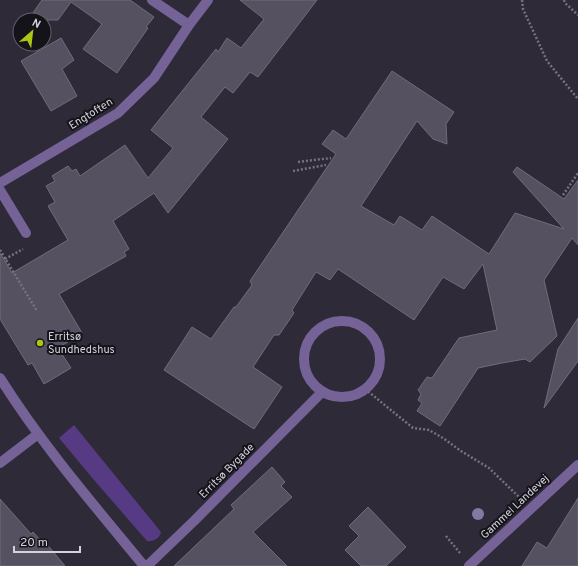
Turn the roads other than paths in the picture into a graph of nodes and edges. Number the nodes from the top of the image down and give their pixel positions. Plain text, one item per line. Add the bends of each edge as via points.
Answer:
1 (152, 0) edge
2 (208, 0) edge
3 (190, 25) junction
4 (0, 183) edge
5 (0, 190) edge
6 (26, 233) dead end
7 (0, 378) edge
8 (322, 392) junction
9 (38, 434) junction
10 (0, 463) edge
11 (578, 465) edge
12 (146, 566) edge
13 (470, 566) edge

1 - 3 street
2 - 3 street, Engtoften
3 - 4 street, Engtoften via 154,78 118,113
5 - 6 street
7 - 9 street, Erritsø Bygade
8 - 8 street via 341,397 360,392 378,372 380,351 373,338 369,332 350,321 329,322 311,335 303,355 308,376
8 - 12 street, Erritsø Bygade via 194,522
9 - 10 street
9 - 12 street, Erritsø Bygade
11 - 13 street, Gammel Landevej

